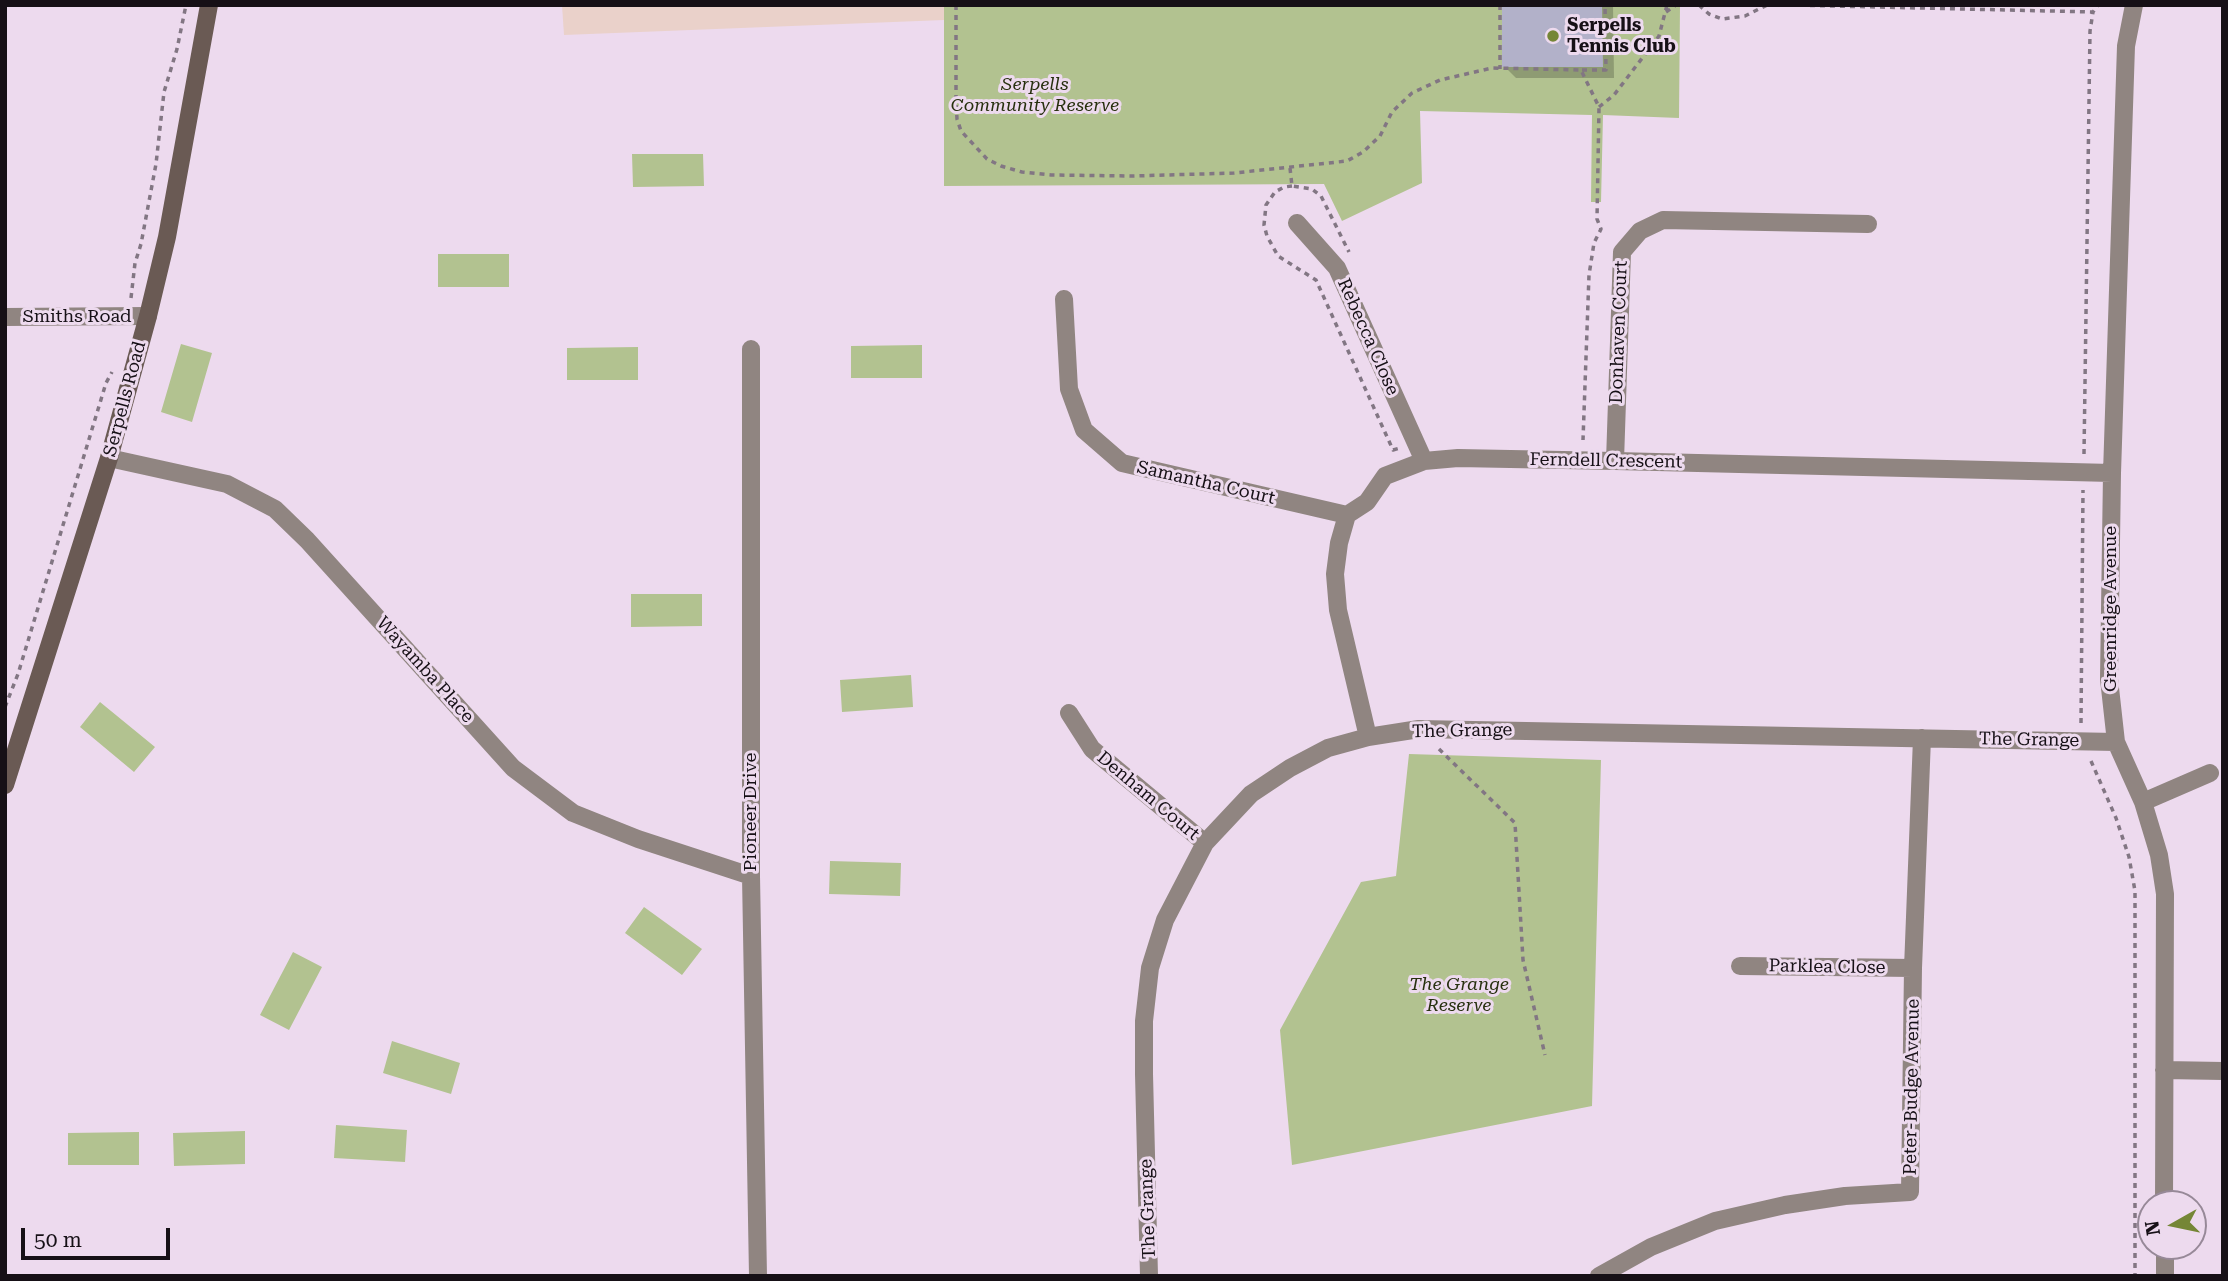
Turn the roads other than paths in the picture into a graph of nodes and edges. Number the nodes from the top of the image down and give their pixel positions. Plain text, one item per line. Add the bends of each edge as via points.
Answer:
1 (209, 5) edge
2 (2134, 5) edge
3 (1297, 223) dead end
4 (1868, 224) dead end
5 (1064, 299) dead end
6 (148, 316) junction
7 (5, 317) edge
8 (751, 349) dead end
9 (109, 458) junction
10 (1424, 461) junction
11 (1615, 461) junction
12 (2112, 473) junction
13 (1347, 515) junction
14 (1069, 713) dead end
15 (1368, 737) junction
16 (1922, 738) junction
17 (2116, 742) junction
18 (11, 743) edge
19 (2210, 773) dead end
20 (5, 785) edge
21 (2143, 802) junction
22 (1205, 842) junction
23 (751, 876) junction
24 (1740, 966) dead end
25 (1913, 968) junction
26 (2164, 1070) junction
27 (2223, 1071) edge
28 (2164, 1190) edge
29 (758, 1276) edge
30 (1149, 1276) edge
31 (1599, 1276) edge

1 - 6 street, Serpells Road
2 - 12 street, Greenridge Avenue via 2126,46
3 - 10 street, Rebecca Close via 1337,268
4 - 11 street, Donhaven Court via 1663,220 1640,231 1622,252
5 - 13 street, Samantha Court via 1069,389 1084,430 1122,463
6 - 7 street, Smiths Road
6 - 9 street, Serpells Road
8 - 23 street, Pioneer Drive
9 - 18 street, Serpells Road
9 - 23 street, Wayamba Place via 228,484 275,509 513,768 573,813
10 - 11 street, Ferndell Crescent
10 - 13 street, Ferndell Crescent via 1385,477 1367,502
11 - 12 street, Ferndell Crescent
12 - 17 street, Greenridge Avenue via 2109,679
13 - 15 street via 1335,574 1338,610
14 - 22 street, Denham Court via 1092,749
15 - 16 street, The Grange via 1419,729
15 - 22 street, The Grange via 1328,748 1290,768 1251,794
16 - 17 street, The Grange
16 - 25 street, Peter-Budge Avenue
17 - 21 street, Greenridge Avenue
18 - 20 street, Serpells Road
19 - 21 street
21 - 26 street, Greenridge Avenue via 2165,894
22 - 30 street, The Grange via 1165,920 1150,968 1144,1021
23 - 29 street, Pioneer Drive
24 - 25 street, Parklea Close
25 - 31 street, Peter-Budge Avenue via 1910,1192 1785,1205 1715,1221 1651,1247
26 - 27 street
26 - 28 street, Greenridge Avenue

